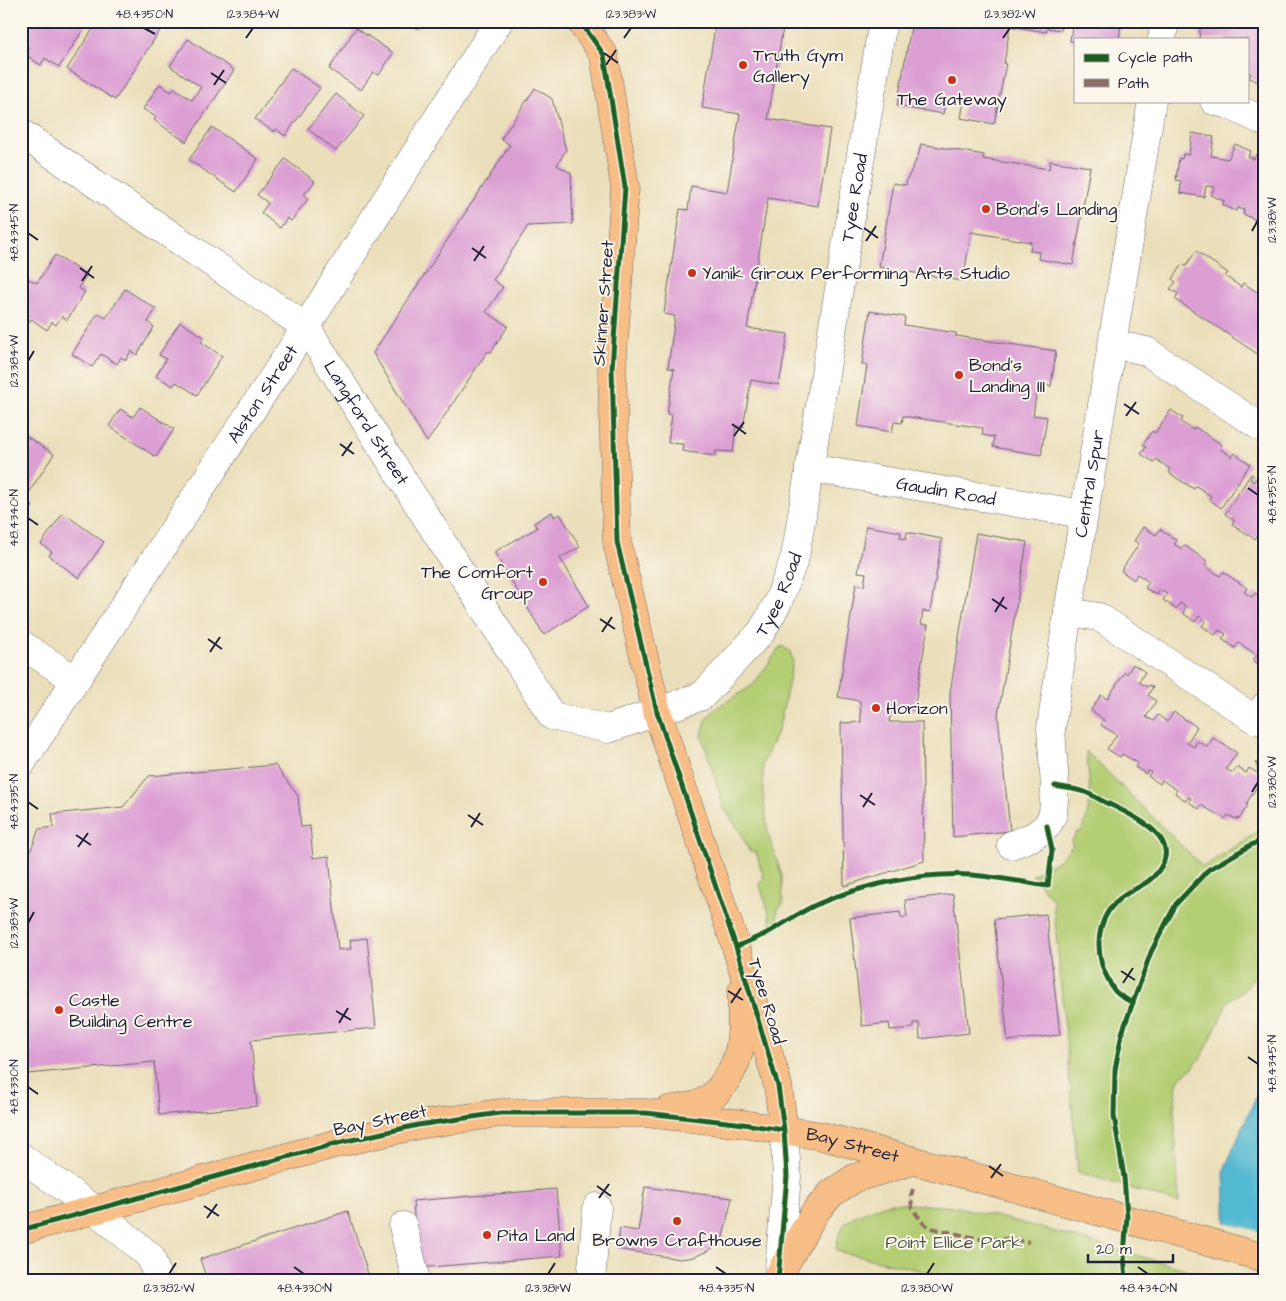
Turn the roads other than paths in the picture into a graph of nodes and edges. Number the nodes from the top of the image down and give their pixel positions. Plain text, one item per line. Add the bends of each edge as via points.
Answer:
1 (499, 21) edge
2 (580, 21) edge
3 (883, 21) edge
4 (1165, 21) edge
5 (1162, 38) edge
6 (1152, 102) edge
7 (1218, 102) edge
8 (1265, 122) edge
9 (21, 133) edge
10 (306, 327) junction
11 (1113, 344) junction
12 (1265, 430) edge
13 (809, 468) junction
14 (1083, 514) junction
15 (1068, 612) junction
16 (21, 644) edge
17 (75, 680) junction
18 (1265, 706) edge
19 (658, 712) junction
20 (21, 764) edge
21 (1011, 845) dead end
22 (742, 967) junction
23 (646, 1113) junction
24 (784, 1130) junction
25 (21, 1157) edge
26 (913, 1160) junction
27 (597, 1207) dead end
28 (94, 1210) junction
29 (403, 1226) dead end
30 (21, 1230) edge
31 (1265, 1258) edge
32 (778, 1278) edge
33 (158, 1280) edge
34 (416, 1280) edge
35 (591, 1280) edge

1 - 10 street, Alston Street
2 - 19 main road, Skinner Street via 604,56 625,187 612,368 617,542
3 - 13 street, Tyee Road
4 - 5 street
6 - 11 street, Central Spur
7 - 8 street
9 - 10 street, Langford Street
10 - 17 street, Alston Street
10 - 19 street, Langford Street via 552,716 608,728
11 - 12 street via 1146,351
11 - 14 street, Central Spur
13 - 14 street, Gaudin Road
13 - 19 street, Tyee Road via 795,557 778,602 762,631 702,696
14 - 15 street, Central Spur
15 - 18 street via 1100,617 1256,720
15 - 21 street, Central Spur via 1052,728 1053,814 1047,826 1034,836
16 - 17 street
17 - 20 street, Alston Street
19 - 22 main road, Tyee Road
22 - 23 main road via 740,1045 734,1066 724,1083 711,1097 696,1105
22 - 24 main road, Tyee Road via 778,1086
23 - 24 main road, Bay Street
23 - 28 main road, Bay Street via 500,1113 418,1124
24 - 26 main road, Bay Street via 822,1136
24 - 32 street, Tyee Road via 787,1176
25 - 28 street
26 - 31 main road, Bay Street
26 - 32 main road via 855,1178 832,1193 815,1212
27 - 35 street
28 - 30 main road, Bay Street
28 - 33 street via 151,1257
29 - 34 street

